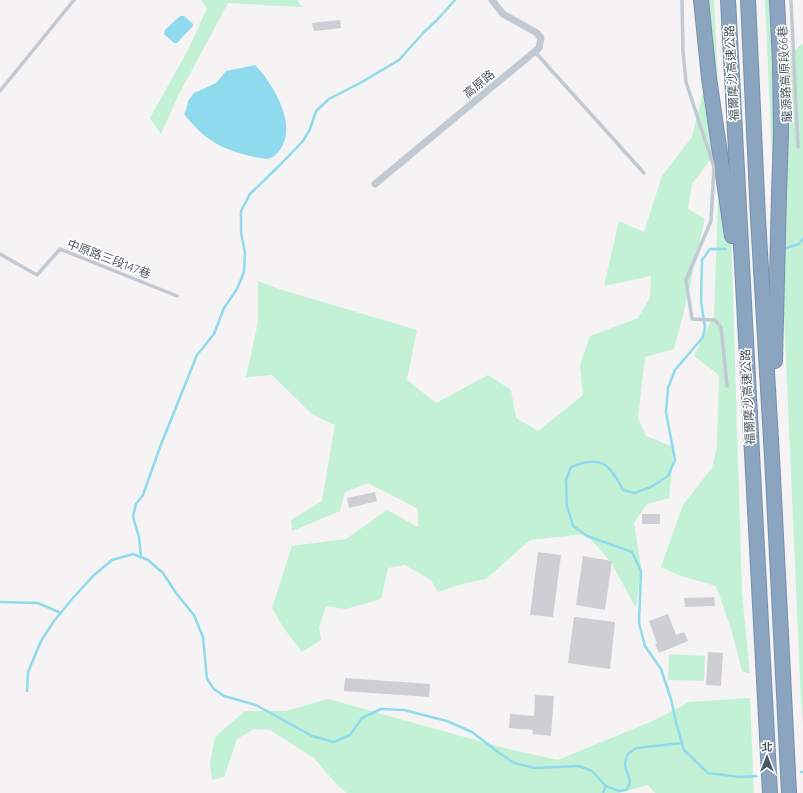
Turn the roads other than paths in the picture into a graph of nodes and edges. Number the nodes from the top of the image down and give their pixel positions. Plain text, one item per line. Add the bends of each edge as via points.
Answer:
1 (74, 0) edge
2 (492, 0) edge
3 (682, 0) edge
4 (701, 0) edge
5 (728, 0) edge
6 (748, 0) edge
7 (777, 0) edge
8 (791, 0) edge
9 (535, 52) junction
10 (0, 91) edge
11 (798, 147) dead end
12 (644, 173) dead end
13 (375, 184) dead end
14 (0, 254) edge
15 (177, 296) dead end
16 (744, 324) junction
17 (727, 386) dead end
18 (772, 457) junction
19 (770, 793) edge
20 (789, 793) edge

1 - 10 lane
2 - 9 street via 503,14 537,33 541,38 539,48
3 - 17 lane via 686,82 714,167 711,220 686,280 692,319 715,320 721,327
4 - 16 highway via 709,78
5 - 16 highway, 福爾摩沙高速公路
6 - 18 highway, 福爾摩沙高速公路
7 - 18 highway via 781,133
8 - 11 lane, 龍源路高原段66巷
9 - 12 lane
9 - 13 street, 高原路
14 - 15 lane, 中原路三段147巷 via 37,276 60,250
16 - 19 highway, 福爾摩沙高速公路
18 - 20 highway, 福爾摩沙高速公路

